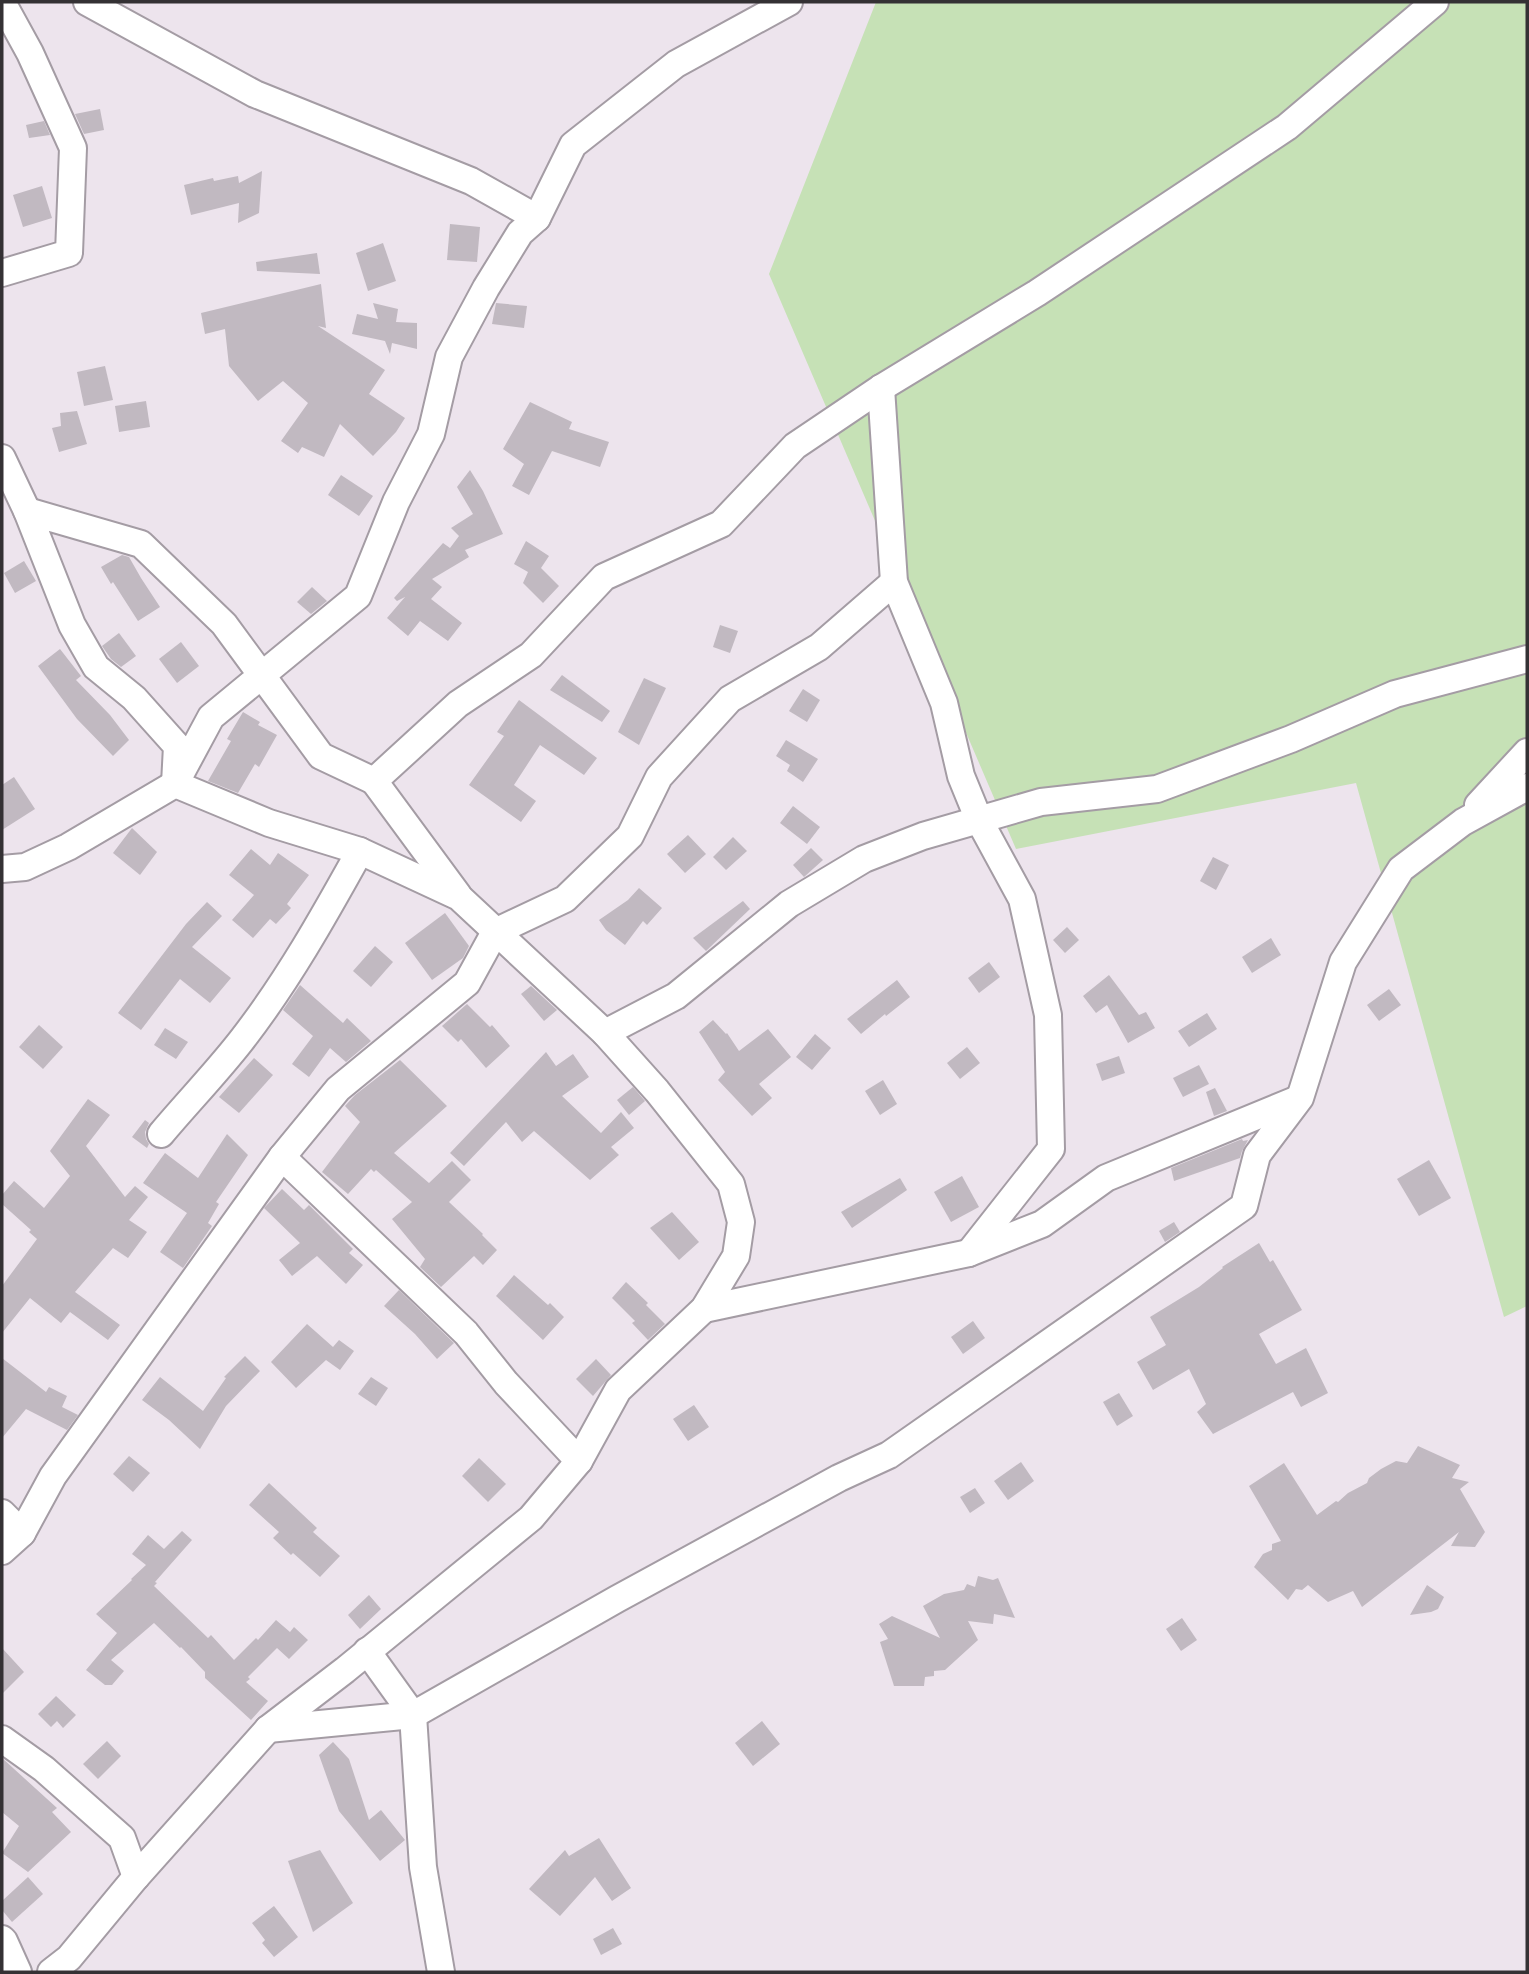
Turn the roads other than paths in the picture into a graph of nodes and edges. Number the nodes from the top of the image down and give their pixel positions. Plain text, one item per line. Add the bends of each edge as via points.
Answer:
1 (2, 2) edge
2 (87, 2) edge
3 (789, 2) edge
4 (1435, 2) edge
5 (537, 218) junction
6 (2, 273) edge
7 (881, 388) junction
8 (2, 458) edge
9 (27, 510) junction
10 (894, 582) junction
11 (1527, 659) edge
12 (260, 676) junction
13 (1527, 752) edge
14 (374, 781) junction
15 (175, 784) junction
16 (1527, 787) edge
17 (979, 820) junction
18 (1463, 822) junction
19 (360, 851) junction
20 (2, 869) edge
21 (459, 897) junction
22 (495, 932) junction
23 (605, 1033) junction
24 (1300, 1098) junction
25 (161, 1134) dead end
26 (282, 1157) junction
27 (969, 1253) junction
28 (704, 1309) junction
29 (579, 1461) junction
30 (2, 1513) edge
31 (22, 1534) junction
32 (2, 1551) edge
33 (367, 1651) junction
34 (412, 1715) junction
35 (268, 1729) junction
36 (2, 1739) edge
37 (136, 1877) junction
38 (2, 1939) edge
39 (18, 1972) edge
40 (51, 1972) edge
41 (441, 1972) edge

1 - 6 street via 73,148 69,253
2 - 5 street via 255,93 471,181
3 - 5 street via 676,64 573,145
4 - 7 street via 1287,127 1037,293
5 - 12 street via 520,233 449,357 431,434 396,502 358,596
7 - 10 street
7 - 14 street via 795,446 721,524 604,578 531,654 458,704
8 - 9 street
9 - 12 street via 141,544 224,624
9 - 15 street via 72,625 96,667 134,698 177,746
10 - 17 street via 944,703 961,776
10 - 22 street via 819,647 730,699 659,777 630,835 565,900
11 - 17 street via 1395,694 1157,789 1041,802
12 - 14 street via 321,756
12 - 15 street via 211,717
13 - 18 street
14 - 21 street
15 - 19 street via 269,823
15 - 20 street via 68,847 25,867
16 - 18 street
17 - 23 street via 864,859 789,904 676,996
17 - 27 street via 1022,898 1048,1015 1051,1149
18 - 24 street via 1401,869 1343,962
19 - 21 street
19 - 25 street via 291,970 241,1041
21 - 22 street
22 - 23 street
22 - 26 street via 467,982 338,1089
23 - 28 street via 731,1184 741,1222 736,1256
24 - 27 street via 1106,1178 1042,1224
24 - 34 street via 1257,1155 1244,1206 889,1455 617,1599
26 - 29 street via 466,1333
26 - 31 street via 53,1476
27 - 28 street
28 - 29 street via 618,1390
29 - 33 street via 531,1518
30 - 31 street
31 - 32 street
33 - 34 street
33 - 35 street
34 - 35 street
34 - 41 street via 423,1867
35 - 37 street
36 - 37 street via 44,1769 122,1839
37 - 40 street via 69,1958
38 - 39 street

